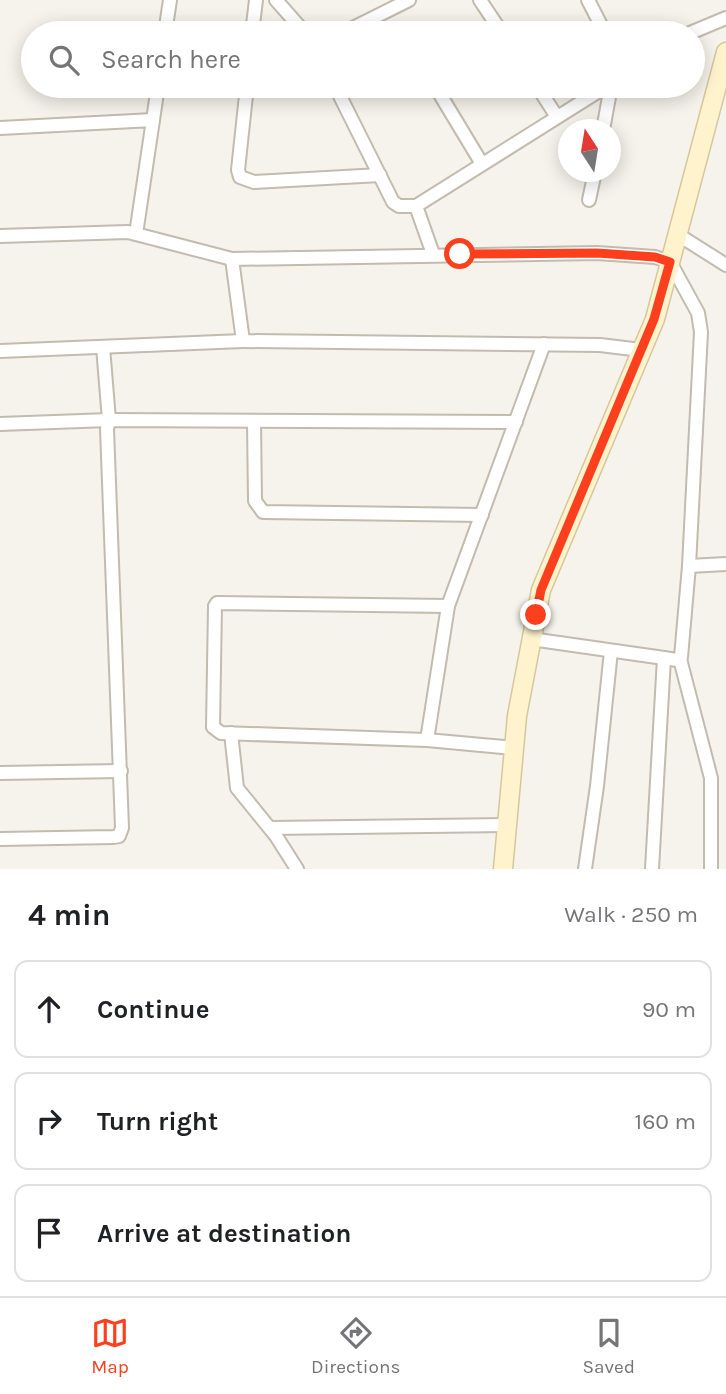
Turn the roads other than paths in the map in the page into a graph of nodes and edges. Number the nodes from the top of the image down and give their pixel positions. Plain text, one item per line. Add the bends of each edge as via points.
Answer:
1 (170, 0) edge
2 (256, 0) edge
3 (276, 0) edge
4 (409, 0) edge
5 (480, 0) edge
6 (588, 0) edge
7 (726, 18) edge
8 (167, 21) edge
9 (253, 21) edge
10 (294, 21) edge
11 (367, 21) edge
12 (494, 21) edge
13 (599, 21) edge
14 (705, 27) edge
15 (726, 52) edge
16 (722, 88) edge
17 (156, 98) edge
18 (246, 98) edge
19 (341, 98) edge
20 (442, 98) edge
21 (545, 98) edge
22 (589, 98) edge
23 (607, 98) edge
24 (557, 117) junction
25 (604, 119) edge
26 (153, 120) junction
27 (0, 128) edge
28 (482, 164) junction
29 (380, 176) junction
30 (593, 182) edge
31 (589, 200) dead end
32 (416, 206) junction
33 (136, 234) junction
34 (677, 234) junction
35 (0, 236) edge
36 (433, 254) junction
37 (232, 259) junction
38 (670, 262) junction
39 (726, 265) edge
40 (243, 341) junction
41 (544, 344) junction
42 (103, 347) junction
43 (641, 350) junction
44 (0, 351) edge
45 (108, 420) junction
46 (254, 422) junction
47 (516, 422) junction
48 (0, 424) edge
49 (482, 514) junction
50 (726, 564) edge
51 (689, 566) junction
52 (448, 607) junction
53 (531, 639) junction
54 (611, 650) junction
55 (664, 658) junction
56 (680, 659) junction
57 (231, 733) junction
58 (427, 740) junction
59 (514, 748) junction
60 (121, 771) junction
61 (0, 773) edge
62 (507, 825) junction
63 (270, 828) junction
64 (0, 839) edge
65 (297, 869) edge
66 (503, 869) edge
67 (585, 869) edge
68 (652, 869) edge
69 (711, 869) edge

1 - 8 street
2 - 9 street
3 - 10 street
4 - 11 street
5 - 12 street
6 - 13 street
7 - 14 street
15 - 16 street
16 - 34 street
17 - 26 street
18 - 29 street via 240,177 254,182
19 - 29 street
20 - 28 street
21 - 24 street
22 - 24 street
23 - 25 street
24 - 28 street
26 - 27 street
26 - 33 street
28 - 32 street
29 - 32 street via 393,202
30 - 31 street
32 - 36 street
33 - 35 street
33 - 37 street
34 - 38 street
34 - 39 street
36 - 37 street
36 - 38 street via 597,253
37 - 40 street
38 - 43 street
38 - 51 street via 701,323
40 - 41 street
40 - 42 street
41 - 43 street
41 - 47 street
42 - 44 street
42 - 45 street
43 - 53 street via 541,590
45 - 46 street
45 - 48 street
45 - 60 street
46 - 47 street
46 - 49 street via 255,501 263,512
47 - 49 street
49 - 52 street
50 - 51 street
51 - 56 street
52 - 57 street via 217,603 212,722 216,731
52 - 58 street
53 - 54 street
53 - 59 street
54 - 55 street
54 - 67 street
55 - 56 street
55 - 68 street
56 - 69 street via 712,778
57 - 58 street
57 - 63 street via 237,788
58 - 59 street
59 - 62 street
60 - 61 street
60 - 64 street via 119,836
62 - 63 street
62 - 66 street
63 - 65 street

